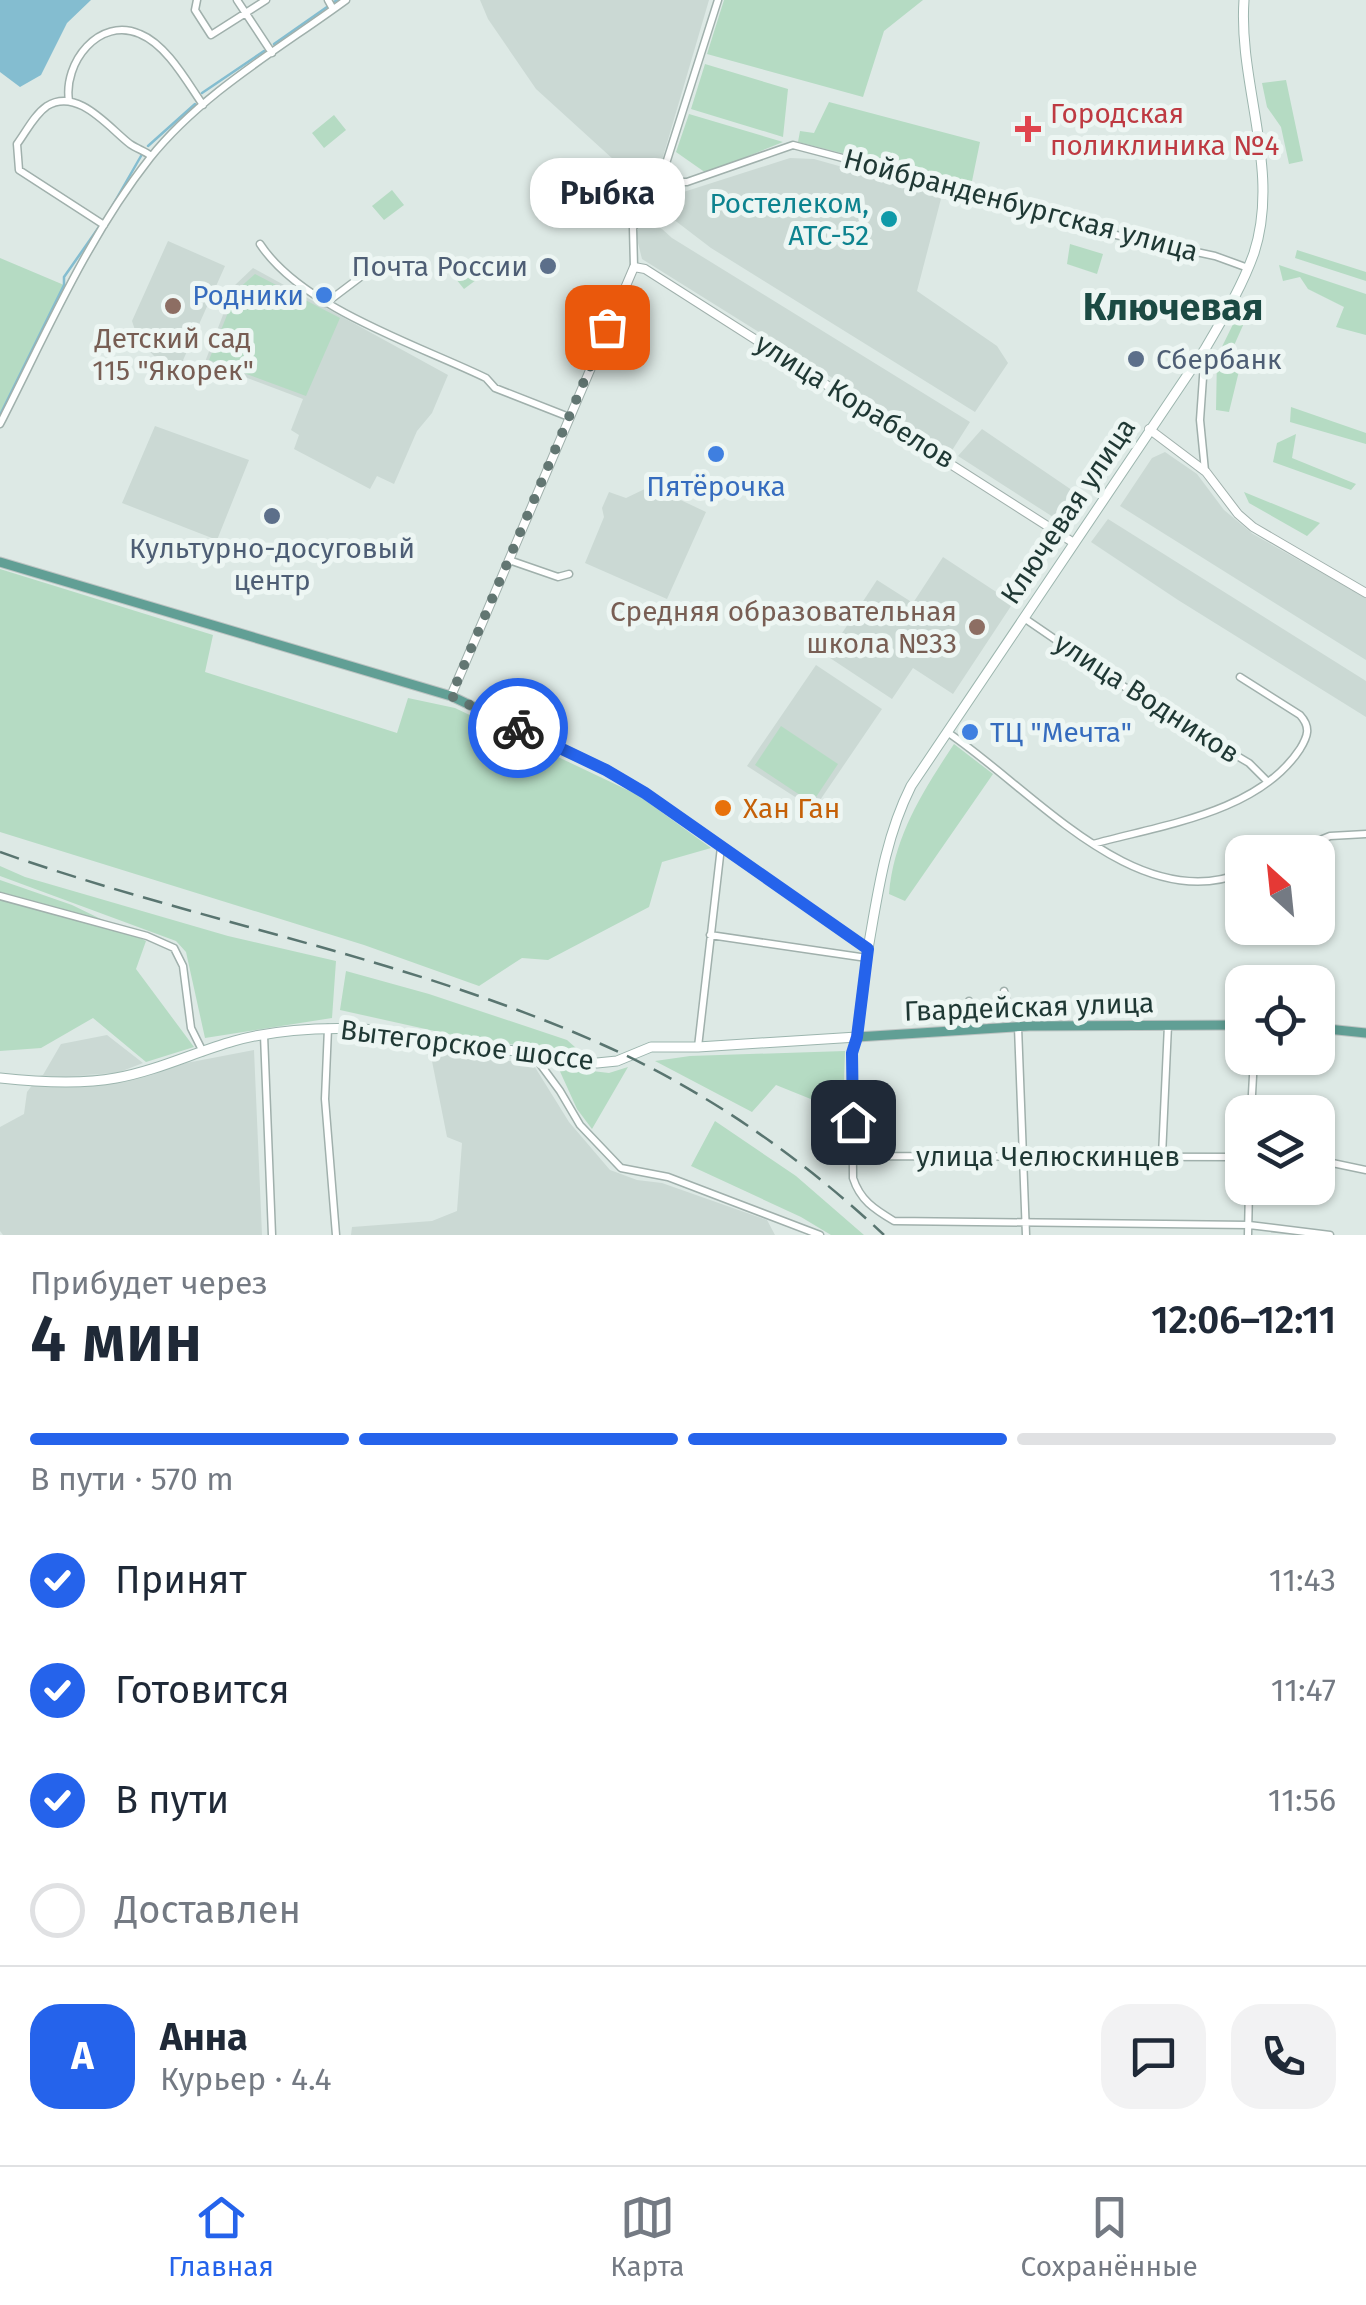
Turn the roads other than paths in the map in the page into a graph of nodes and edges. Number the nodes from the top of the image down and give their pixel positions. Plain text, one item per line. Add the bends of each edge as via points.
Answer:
1 (197, 0) edge
2 (237, 0) edge
3 (266, 0) edge
4 (346, 0) edge
5 (718, 0) edge
6 (1244, 0) edge
7 (331, 4) edge
8 (246, 13) junction
9 (272, 53) junction
10 (69, 102) junction
11 (202, 104) junction
12 (152, 157) junction
13 (662, 176) junction
14 (104, 225) junction
15 (260, 244) dead end
16 (634, 267) junction
17 (1248, 268) junction
18 (371, 269) dead end
19 (326, 303) junction
20 (607, 327) junction
21 (629, 342) dead end
22 (1206, 350) junction
23 (569, 417) junction
24 (0, 424) edge
25 (1149, 429) junction
26 (1206, 472) junction
27 (1074, 542) junction
28 (509, 560) junction
29 (0, 562) edge
30 (569, 574) dead end
31 (1366, 592) edge
32 (1023, 618) junction
33 (1240, 677) dead end
34 (451, 696) junction
35 (946, 732) junction
36 (1267, 781) junction
37 (1366, 834) edge
38 (1335, 836) edge
39 (1092, 844) junction
40 (722, 846) junction
41 (1225, 877) edge
42 (0, 896) edge
43 (710, 935) junction
44 (868, 953) junction
45 (1004, 991) dead end
46 (970, 1001) dead end
47 (1009, 1007) junction
48 (1168, 1025) junction
49 (1225, 1025) edge
50 (328, 1027) junction
51 (1023, 1027) junction
52 (1335, 1030) edge
53 (1366, 1033) edge
54 (264, 1035) junction
55 (857, 1037) junction
56 (698, 1048) junction
57 (203, 1052) junction
58 (531, 1052) junction
59 (0, 1078) edge
60 (1025, 1155) junction
61 (853, 1156) junction
62 (1162, 1156) junction
63 (1225, 1157) edge
64 (1335, 1164) edge
65 (1366, 1170) edge
66 (1249, 1205) edge
67 (1027, 1222) junction
68 (1249, 1226) junction
69 (272, 1235) edge
70 (336, 1235) edge
71 (820, 1235) edge
72 (1026, 1235) edge
73 (1248, 1235) edge
74 (1330, 1235) edge

1 - 8 street via 195,10 211,34
2 - 8 street
3 - 8 street
4 - 7 street
5 - 13 street
6 - 17 main road, Ключевая улица via 1262,174
7 - 9 street
8 - 9 street
9 - 11 street
10 - 11 street via 78,58 90,40 116,31 140,33 159,47
10 - 12 street
10 - 14 street via 51,104 28,129 17,144 19,170
11 - 12 street
12 - 14 street
13 - 16 street via 632,228
13 - 17 street, Нойбранденбургская улица via 687,182 793,144
14 - 24 street
15 - 19 street via 271,261
16 - 20 street
16 - 27 street, улица Корабелов
17 - 22 main road, Ключевая улица
18 - 19 street
19 - 23 street via 495,388
20 - 21 street
20 - 23 street
22 - 25 main road, Ключевая улица
22 - 26 street via 1200,438
23 - 28 street
25 - 26 street
25 - 27 main road, Ключевая улица
26 - 31 street via 1253,527
27 - 32 main road, Ключевая улица
28 - 30 street via 558,578
28 - 34 street
29 - 34 main road
32 - 35 main road, Ключевая улица
32 - 36 street, улица Водников via 1250,763
33 - 36 street via 1308,723 1302,746
34 - 40 main road via 606,770
35 - 39 street
35 - 44 main road, Ключевая улица via 895,817
36 - 39 street via 1217,808
37 - 38 street
39 - 41 street via 1153,876 1200,884
40 - 43 street
40 - 44 main road
42 - 57 street via 174,948
43 - 44 street
43 - 56 street
44 - 55 main road, Ключевая улица
45 - 47 street
46 - 47 street
47 - 51 street via 1028,1006
48 - 49 main road, Гвардейская улица
48 - 51 main road, Гвардейская улица
48 - 62 street
50 - 54 main road, Вытегорское шоссе
50 - 58 main road, Вытегорское шоссе
50 - 70 street via 325,1099
51 - 55 main road, Гвардейская улица
51 - 60 street
52 - 53 main road
54 - 57 main road, Вытегорское шоссе
54 - 69 street
55 - 56 main road, Гвардейская улица
55 - 61 street
56 - 58 main road, Вытегорское шоссе via 651,1047 597,1063
57 - 59 main road, Вытегорское шоссе via 114,1079
58 - 71 street via 580,1125 621,1168 668,1177
60 - 61 street, улица Челюскинцев
60 - 62 street, улица Челюскинцев
60 - 67 street
61 - 67 street via 858,1194 894,1221
62 - 63 street, улица Челюскинцев
64 - 65 street
66 - 68 street
67 - 68 street
67 - 72 street
68 - 73 street
68 - 74 street

